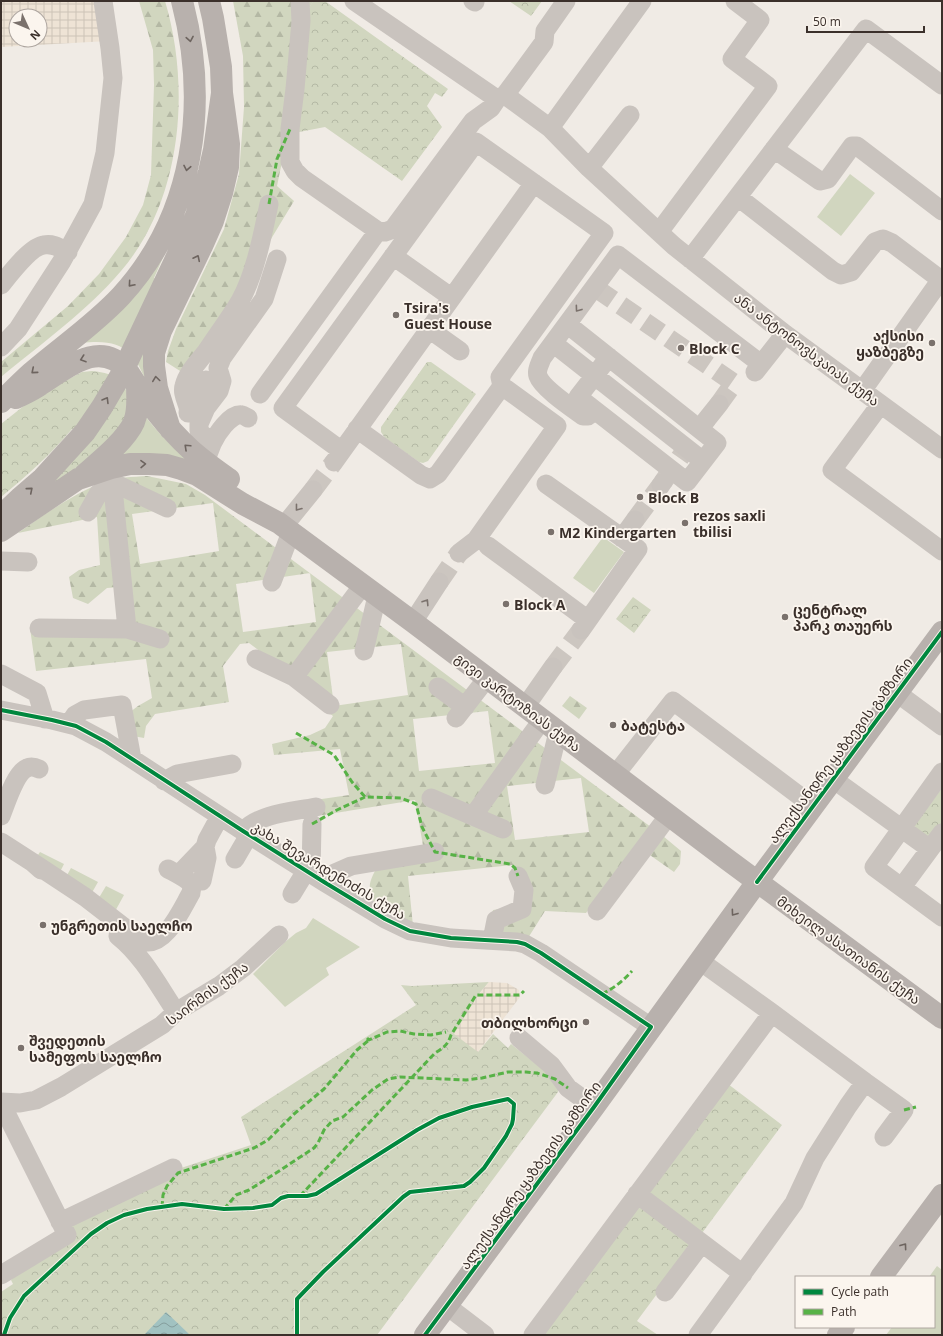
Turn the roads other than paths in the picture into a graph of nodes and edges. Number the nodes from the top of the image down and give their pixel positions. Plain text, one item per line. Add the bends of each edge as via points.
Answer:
1 (102, 1) edge
2 (182, 1) edge
3 (209, 1) edge
4 (300, 1) edge
5 (354, 1) edge
6 (566, 1) edge
7 (642, 1) edge
8 (735, 1) edge
9 (942, 85) edge
10 (222, 93) junction
11 (501, 97) junction
12 (630, 115) dead end
13 (550, 128) junction
14 (774, 149) junction
15 (589, 168) junction
16 (502, 175) dead end
17 (530, 188) junction
18 (738, 197) junction
19 (269, 204) dead end
20 (942, 211) edge
21 (559, 215) dead end
22 (378, 231) junction
23 (658, 232) junction
24 (68, 252) junction
25 (393, 256) junction
26 (278, 259) dead end
27 (690, 259) junction
28 (941, 279) edge
29 (1, 285) edge
30 (451, 297) junction
31 (572, 328) dead end
32 (429, 329) junction
33 (785, 334) junction
34 (1, 347) edge
35 (558, 347) dead end
36 (460, 351) dead end
37 (609, 357) junction
38 (594, 376) junction
39 (206, 380) dead end
40 (137, 385) junction
41 (502, 386) junction
42 (862, 391) junction
43 (260, 394) dead end
44 (1, 402) edge
45 (719, 404) tunnel mouth
46 (880, 404) junction
47 (1, 405) edge
48 (188, 407) junction
49 (601, 415) junction
50 (248, 418) dead end
51 (707, 418) tunnel mouth
52 (324, 421) dead end
53 (170, 429) junction
54 (449, 442) dead end
55 (347, 444) junction
56 (205, 446) junction
57 (942, 449) edge
58 (703, 461) junction
59 (112, 475) junction
60 (78, 480) junction
61 (546, 484) dead end
62 (416, 486) dead end
63 (313, 490) tunnel mouth
64 (167, 508) dead end
65 (88, 512) dead end
66 (1, 516) edge
67 (635, 520) tunnel mouth
68 (285, 527) junction
69 (1, 531) edge
70 (622, 538) junction
71 (488, 546) dead end
72 (942, 550) edge
73 (459, 553) tunnel mouth
74 (1, 560) edge
75 (28, 562) dead end
76 (272, 582) dead end
77 (439, 582) tunnel mouth
78 (370, 590) junction
79 (413, 622) junction
80 (39, 628) dead end
81 (127, 629) junction
82 (942, 632) edge
83 (160, 639) dead end
84 (364, 651) dead end
85 (256, 659) dead end
86 (553, 667) tunnel mouth
87 (1, 674) edge
88 (294, 677) junction
89 (487, 678) junction
90 (438, 687) dead end
91 (897, 693) junction
92 (330, 705) dead end
93 (1, 710) edge
94 (45, 719) junction
95 (542, 720) junction
96 (69, 724) junction
97 (942, 726) edge
98 (132, 759) junction
99 (232, 764) dead end
100 (39, 769) dead end
101 (942, 772) edge
102 (615, 775) junction
103 (833, 778) junction
104 (164, 781) junction
105 (545, 785) dead end
106 (431, 798) dead end
107 (813, 806) junction
108 (1, 816) edge
109 (220, 816) junction
110 (473, 816) junction
111 (669, 816) junction
112 (901, 828) junction
113 (503, 829) dead end
114 (246, 833) junction
115 (942, 833) edge
116 (1, 842) edge
117 (205, 847) junction
118 (930, 849) junction
119 (434, 852) dead end
120 (235, 858) dead end
121 (32, 862) junction
122 (314, 876) junction
123 (518, 876) dead end
124 (202, 882) dead end
125 (757, 882) junction
126 (902, 887) junction
127 (292, 894) dead end
128 (597, 910) dead end
129 (942, 916) edge
130 (279, 935) dead end
131 (492, 940) junction
132 (700, 961) junction
133 (176, 1012) junction
134 (940, 1012) edge
135 (772, 1013) junction
136 (651, 1027) junction
137 (519, 1038) dead end
138 (865, 1082) junction
139 (1, 1102) edge
140 (594, 1107) junction
141 (884, 1137) dead end
142 (173, 1168) dead end
143 (638, 1194) junction
144 (942, 1195) edge
145 (63, 1229) junction
146 (702, 1243) junction
147 (1, 1274) edge
148 (743, 1274) junction
149 (882, 1276) edge
150 (665, 1292) dead end
151 (447, 1306) junction
152 (425, 1335) edge
153 (485, 1335) edge
154 (533, 1335) edge
155 (698, 1335) edge

1 - 24 street via 112,78 105,153 93,204
2 -> 44 main road via 192,54 194,121 187,172 170,224 149,261 120,297
3 - 10 main road via 221,67
4 - 22 street via 301,21 290,129 290,162 302,178
5 - 11 street, ანა ანტონოვსკაიას ქუჩა
6 - 11 street via 545,32 544,42
7 - 13 street
8 - 23 street via 760,20 732,59 768,86
9 - 14 street via 866,29
53 -> 10 main road via 157,388 154,354 161,331 202,246 222,193 230,144
66 -> 10 main road via 43,478 85,432 119,378 190,228 202,195 214,150
11 - 13 street, ანა ანტონოვსკაიას ქუჩა
11 - 22 street via 473,121 393,229
12 - 15 street
13 - 15 street, ანა ანტონოვსკაიას ქუჩა
14 - 18 street
14 - 20 street via 820,181 828,179 852,146 857,146
15 - 23 street, ანა ანტონოვსკაიას ქუჩა
16 - 17 street
17 - 21 street
17 - 25 street via 476,142
17 - 30 street
17 - 41 street via 604,233 500,377
18 - 27 street
18 - 28 street via 832,271 841,275 851,272 875,242 883,239
19 - 48 street via 254,266 240,300 184,386
22 - 43 street
23 - 27 street, ანა ანტონოვსკაიას ქუჩა
24 - 29 street via 53,245 43,244 28,254
24 - 34 street via 18,329
25 - 30 street
25 - 55 street via 283,408
26 - 56 street via 264,300 222,358 218,368 222,381 219,391 206,408 199,424
27 - 33 street, ანა ანტონოვსკაიას ქუჩა
28 - 42 street
30 - 32 street
31 - 37 street
32 - 36 street
32 - 55 street
33 - 42 street, ანა ანტონოვსკაიას ქუჩა
33 -> 49 street via 758,368 618,255 542,358 538,368 538,376 544,386 583,416
35 - 38 street
37 - 38 street
37 - 58 street via 717,443
38 - 49 street via 578,397
38 - 58 street
39 - 48 street
40 -> 47 main road, გივი კარტოზიას ქუჩა via 123,364 101,356 87,357
40 - 53 main road, გივი კარტოზიას ქუჩა
40 - 60 main road via 137,411 130,430
41 - 54 street via 488,389
41 - 55 street via 438,474 430,479
41 - 73 street via 557,426 476,540
42 - 46 street, ანა ანტონოვსკაიას ქუჩა
45 - 51 street
46 - 57 street, ანა ანტონოვსკაიას ქუჩა
46 - 72 street via 832,470
48 - 56 street via 188,416
49 - 58 street via 687,482
50 - 56 street via 236,416
52 - 55 street
56 -> 53 main road, გივი კარტოზიას ქუჩა via 187,447
55 - 62 street
56 - 68 main road, გივი კარტოზიას ქუჩა via 247,492
59 - 60 main road, გივი კარტოზიას ქუჩა
59 - 64 street
59 - 65 street
59 -> 68 main road, გივი კარტოზიას ქუჩა via 130,464 167,465 181,469 197,475
59 - 81 street
60 - 69 main road, გივი კარტოზიას ქუჩა
61 - 70 street
63 -> 68 street
67 - 70 street
68 - 76 street
68 - 78 main road, გივი კარტოზიას ქუჩა
70 - 71 street via 638,550 584,625
74 - 75 street
79 -> 77 street
78 - 79 main road, გივი კარტოზიას ქუჩა
78 - 84 street
78 - 88 street
79 - 89 main road, გივი კარტოზიას ქუჩა
80 - 81 street
81 - 83 street
82 - 91 main road, ალექსანდრე ყაზბეგის გამზირი
85 - 88 street
86 - 95 street
87 - 94 street via 37,694
88 - 92 street
89 - 90 street via 460,712
89 - 95 main road, გივი კარტოზიას ქუჩა
91 - 97 street
91 - 103 main road, ალექსანდრე ყაზბეგის გამზირი
93 - 94 street, კახა შევარდენიძის ქუჩა
94 - 96 street, კახა შევარდენიძის ქუჩა
95 - 102 main road, გივი კარტოზიას ქუჩა
95 - 105 street
95 - 110 street
96 - 98 street, კახა შევარდენიძის ქუჩა via 106,742
96 - 98 street via 75,714 84,710 122,705
98 - 104 street, კახა შევარდენიძის ქუჩა
99 - 104 street via 177,774
100 - 108 street via 33,766 22,772
101 - 112 street
102 - 107 street via 673,701
102 - 111 main road, გივი კარტოზიას ქუჩა
103 - 107 main road, ალექსანდრე ყაზბეგის გამზირი
103 - 112 street
104 - 109 street, კახა შევარდენიძის ქუჩა
106 - 110 street
107 - 125 main road, ალექსანდრე ყაზბეგის გამზირი
109 - 114 street, კახა შევარდენიძის ქუჩა
109 - 117 street
110 - 113 street
111 - 125 main road, გივი კარტოზიას ქუჩა
111 - 128 street
112 - 118 street
112 - 126 street via 874,867
114 - 120 street
114 - 122 street, კახა შევარდენიძის ქუჩა
114 - 122 street via 248,825 264,817 314,815
115 - 118 street
116 - 121 street
117 - 121 street via 175,870 192,884 191,893 173,924 154,941 147,942
117 - 124 street via 207,858
118 - 126 street
119 - 122 street via 351,866 335,873
121 - 133 street via 140,956
122 - 127 street
122 - 131 street, კახა შევარდენიძის ქუჩა via 385,919 410,931 451,938
123 - 131 street via 524,890 522,909 496,920
125 -> 132 main road, ალექსანდრე ყაზბეგის გამზირი
125 - 134 main road, მიხეილ ასათიანის ქუჩა
126 - 129 street
130 - 133 street, საირმის ქუჩა via 243,968
131 - 136 street, კახა შევარდენიძის ქუჩა via 525,944
132 - 135 street
132 - 136 main road, ალექსანდრე ყაზბეგის გამზირი
133 - 139 street, საირმის ქუჩა via 162,1025 36,1100 20,1103
135 - 138 street
135 - 143 street
136 - 140 main road, ალექსანდრე ყაზბეგის გამზირი
137 - 140 street via 551,1065 568,1088
138 - 141 street via 904,1110
138 - 148 street via 814,1158 794,1203
139 - 145 street, საირმის ქუჩა
140 - 151 main road, ალექსანდრე ყაზბეგის გამზირი
142 - 145 street
143 - 146 street
143 - 154 street
149 -> 144 main road
145 - 147 street
146 - 148 street
146 - 150 street
148 - 155 street
151 - 152 main road, ალექსანდრე ყაზბეგის გამზირი
151 - 153 street

